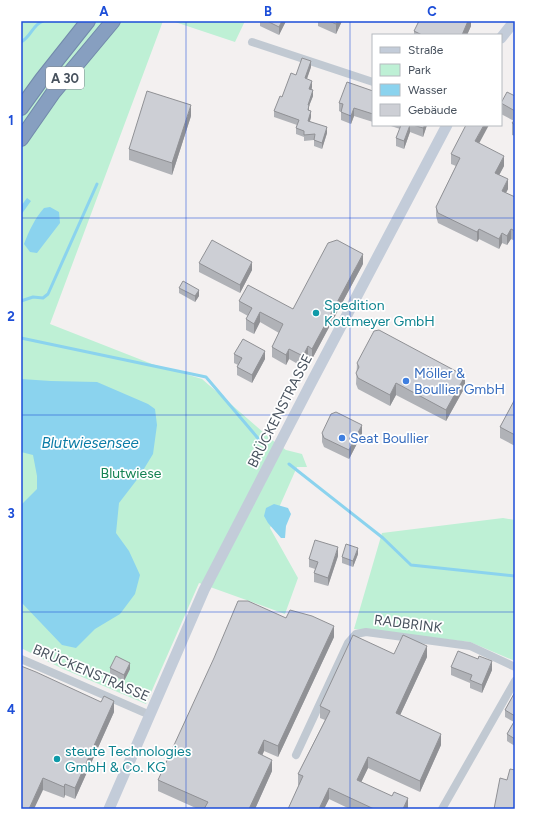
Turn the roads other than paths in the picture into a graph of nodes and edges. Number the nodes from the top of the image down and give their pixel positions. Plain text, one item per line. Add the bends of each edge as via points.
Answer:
1 (88, 21) edge
2 (113, 21) edge
3 (512, 23) edge
4 (502, 37) edge
5 (252, 42) dead end
6 (372, 82) edge
7 (21, 108) edge
8 (446, 126) edge
9 (21, 139) edge
10 (21, 659) edge
11 (515, 667) edge
12 (515, 681) edge
13 (150, 715) junction
14 (296, 755) dead end
15 (109, 809) edge
16 (442, 809) edge

1 - 7 highway, A 30
2 - 9 highway, A 30 via 53,93
3 - 4 main road
5 - 6 street
8 - 13 main road, BRÜCKENSTRASSE via 216,567
10 - 13 street, BRÜCKENSTRASSE
11 - 14 street, RADBRINK via 470,646 366,632 356,634 348,643
12 - 16 street
13 - 15 main road, BRÜCKENSTRASSE

